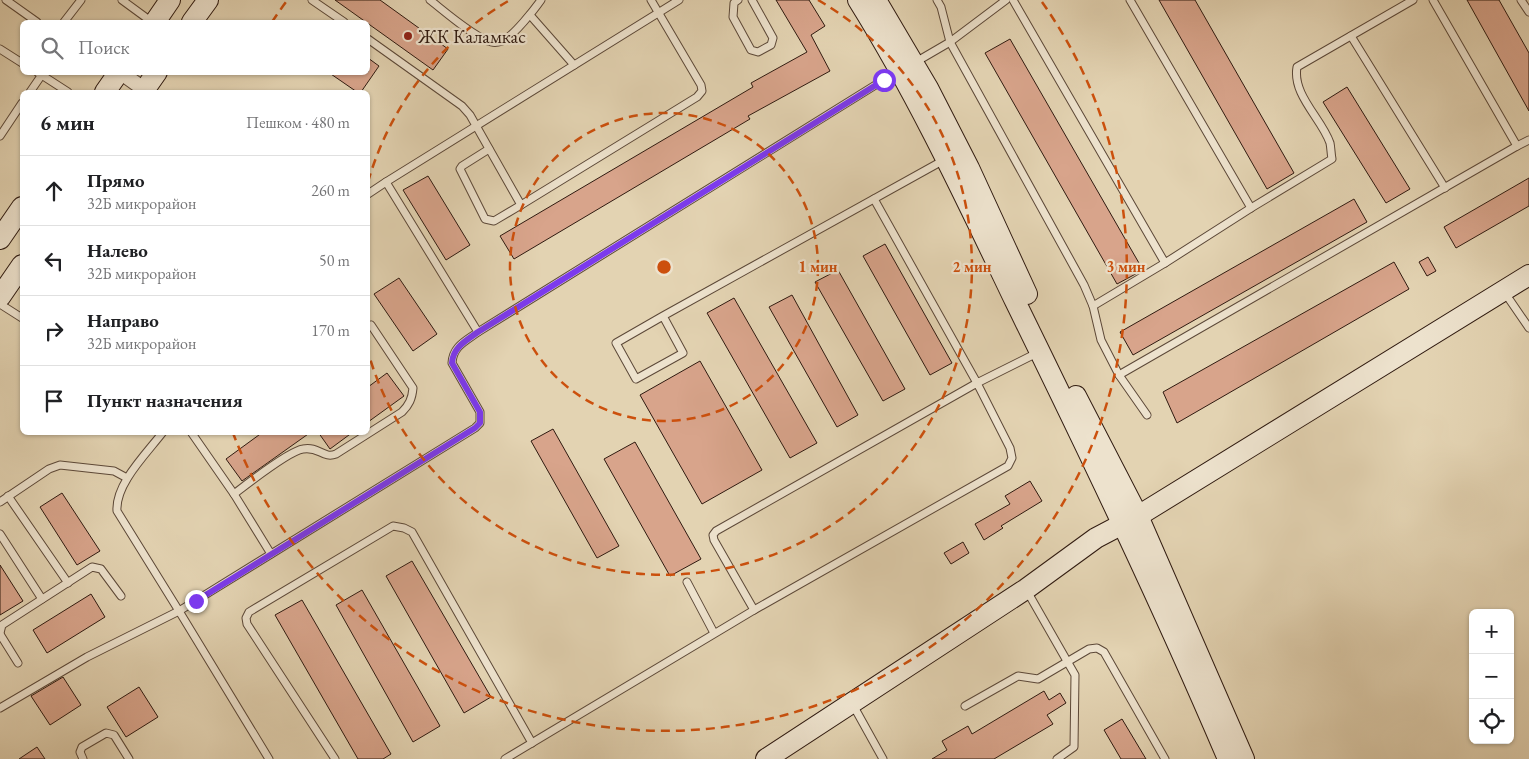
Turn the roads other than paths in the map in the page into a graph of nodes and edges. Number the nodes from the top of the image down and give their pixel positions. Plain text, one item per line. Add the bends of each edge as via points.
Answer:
1 (6, 0) edge
2 (81, 0) edge
3 (122, 0) edge
4 (170, 0) edge
5 (208, 0) edge
6 (312, 0) edge
7 (430, 0) edge
8 (541, 0) edge
9 (651, 0) edge
10 (679, 0) edge
11 (738, 0) edge
12 (752, 0) edge
13 (858, 0) edge
14 (876, 0) edge
15 (937, 0) edge
16 (1006, 0) edge
17 (1013, 0) edge
18 (1130, 0) edge
19 (1413, 0) edge
20 (1433, 0) edge
21 (1521, 0) edge
22 (660, 12) junction
23 (1529, 12) edge
24 (530, 15) junction
25 (34, 20) edge
26 (66, 20) edge
27 (151, 20) edge
28 (155, 20) edge
29 (193, 20) edge
30 (341, 20) edge
31 (1351, 36) junction
32 (370, 40) edge
33 (950, 42) junction
34 (0, 49) edge
35 (20, 62) edge
36 (574, 65) junction
37 (907, 66) junction
38 (38, 75) edge
39 (41, 75) edge
40 (117, 75) edge
41 (123, 75) edge
42 (155, 75) edge
43 (31, 90) edge
44 (65, 90) edge
45 (106, 90) edge
46 (143, 90) edge
47 (145, 90) edge
48 (20, 106) edge
49 (476, 126) junction
50 (0, 136) edge
51 (1529, 140) edge
52 (1517, 146) junction
53 (489, 149) junction
54 (946, 159) junction
55 (386, 182) junction
56 (1445, 188) junction
57 (370, 193) edge
58 (874, 199) junction
59 (521, 205) junction
60 (1252, 208) junction
61 (20, 210) edge
62 (0, 239) edge
63 (1165, 263) junction
64 (1529, 265) edge
65 (20, 268) edge
66 (1529, 275) edge
67 (1504, 290) junction
68 (0, 297) edge
69 (0, 304) edge
70 (1093, 306) junction
71 (663, 316) junction
72 (20, 317) edge
73 (370, 327) edge
74 (1529, 328) edge
75 (478, 332) junction
76 (1040, 351) junction
77 (1119, 375) junction
78 (977, 383) junction
79 (1147, 415) dead end
80 (370, 432) edge
81 (161, 435) edge
82 (193, 435) edge
83 (366, 435) edge
84 (127, 478) junction
85 (234, 494) junction
86 (8, 496) junction
87 (0, 502) edge
88 (1128, 515) junction
89 (0, 534) edge
90 (271, 554) junction
91 (687, 582) dead end
92 (68, 583) junction
93 (1026, 589) junction
94 (121, 596) dead end
95 (42, 599) junction
96 (754, 610) junction
97 (180, 612) junction
98 (0, 633) edge
99 (714, 633) junction
100 (1067, 662) junction
101 (18, 663) dead end
102 (852, 703) junction
103 (965, 706) dead end
104 (0, 708) edge
105 (532, 742) junction
106 (83, 759) edge
107 (129, 759) edge
108 (269, 759) edge
109 (335, 759) edge
110 (505, 759) edge
111 (766, 759) edge
112 (883, 759) edge
113 (1056, 759) edge
114 (1165, 759) edge
115 (1228, 759) edge
116 (1244, 759) edge

1 - 25 lane
2 - 26 lane
3 - 27 lane
4 - 28 main road
5 - 29 main road
6 - 30 lane
7 - 24 lane via 483,39 494,43 504,40
8 - 24 lane
9 - 22 lane
10 - 22 lane
11 - 12 lane via 732,17 751,50 758,52 771,45 772,38
13 - 37 main road
14 - 37 main road
15 - 33 lane
16 - 33 lane
17 - 63 lane
18 - 60 lane
19 - 31 lane
20 - 52 lane
21 - 23 lane
22 - 36 lane
22 - 59 lane via 702,91
24 - 36 lane
31 - 56 lane
31 - 60 lane via 1297,68 1302,94 1330,143 1332,159
32 - 49 lane via 462,106
33 - 37 lane
33 - 70 lane
34 - 35 lane
36 - 49 lane
37 - 54 main road
37 - 75 lane
37 - 88 main road via 969,168
38 - 43 lane
39 - 44 lane
40 - 45 main road
41 - 46 street
42 - 47 main road
48 - 50 lane
49 - 53 lane
49 - 55 lane
51 - 52 lane
52 - 56 lane
53 - 59 lane
53 - 59 lane via 460,169 485,219 494,221
54 - 58 lane
54 - 76 main road
55 - 57 lane
55 - 75 lane
56 - 77 lane
58 - 71 lane
58 - 78 lane
60 - 63 lane
61 - 62 main road
63 - 70 lane
64 - 88 main road
65 - 68 main road
66 - 67 main road
67 - 74 lane
67 - 88 main road
69 - 72 lane
70 - 77 lane via 1101,340
71 - 71 lane via 616,343 636,379 683,353
73 - 80 lane via 413,388 408,407
75 - 90 lane via 456,348 452,363 480,412 480,423
76 - 78 lane
76 - 88 main road
77 - 79 lane
78 - 96 lane via 1010,448 1012,458 1008,466
78 - 96 lane via 716,531 714,540
81 - 84 lane
82 - 85 lane
83 - 85 lane via 336,454 327,455 315,448 298,450
84 - 86 lane via 114,471 60,465
84 - 97 lane via 118,497 117,511
85 - 90 lane
86 - 87 lane
86 - 92 lane
88 - 93 main road
88 - 115 main road
88 - 116 main road
89 - 95 lane
90 - 97 lane
91 - 99 lane
92 - 94 lane via 92,567 98,567
92 - 95 lane
93 - 100 lane
93 - 102 main road
95 - 98 lane via 2,625
96 - 99 lane
97 - 104 lane via 87,657
97 - 108 lane
98 - 101 lane
99 - 105 lane
100 - 103 lane via 1038,679 1018,676
100 - 113 lane via 1075,675 1074,747
100 - 114 lane via 1089,648 1104,652
102 - 111 main road
102 - 112 lane
105 - 109 lane via 412,532 393,526 249,612 246,618
105 - 110 lane
106 - 107 lane via 82,747 109,733 114,734

